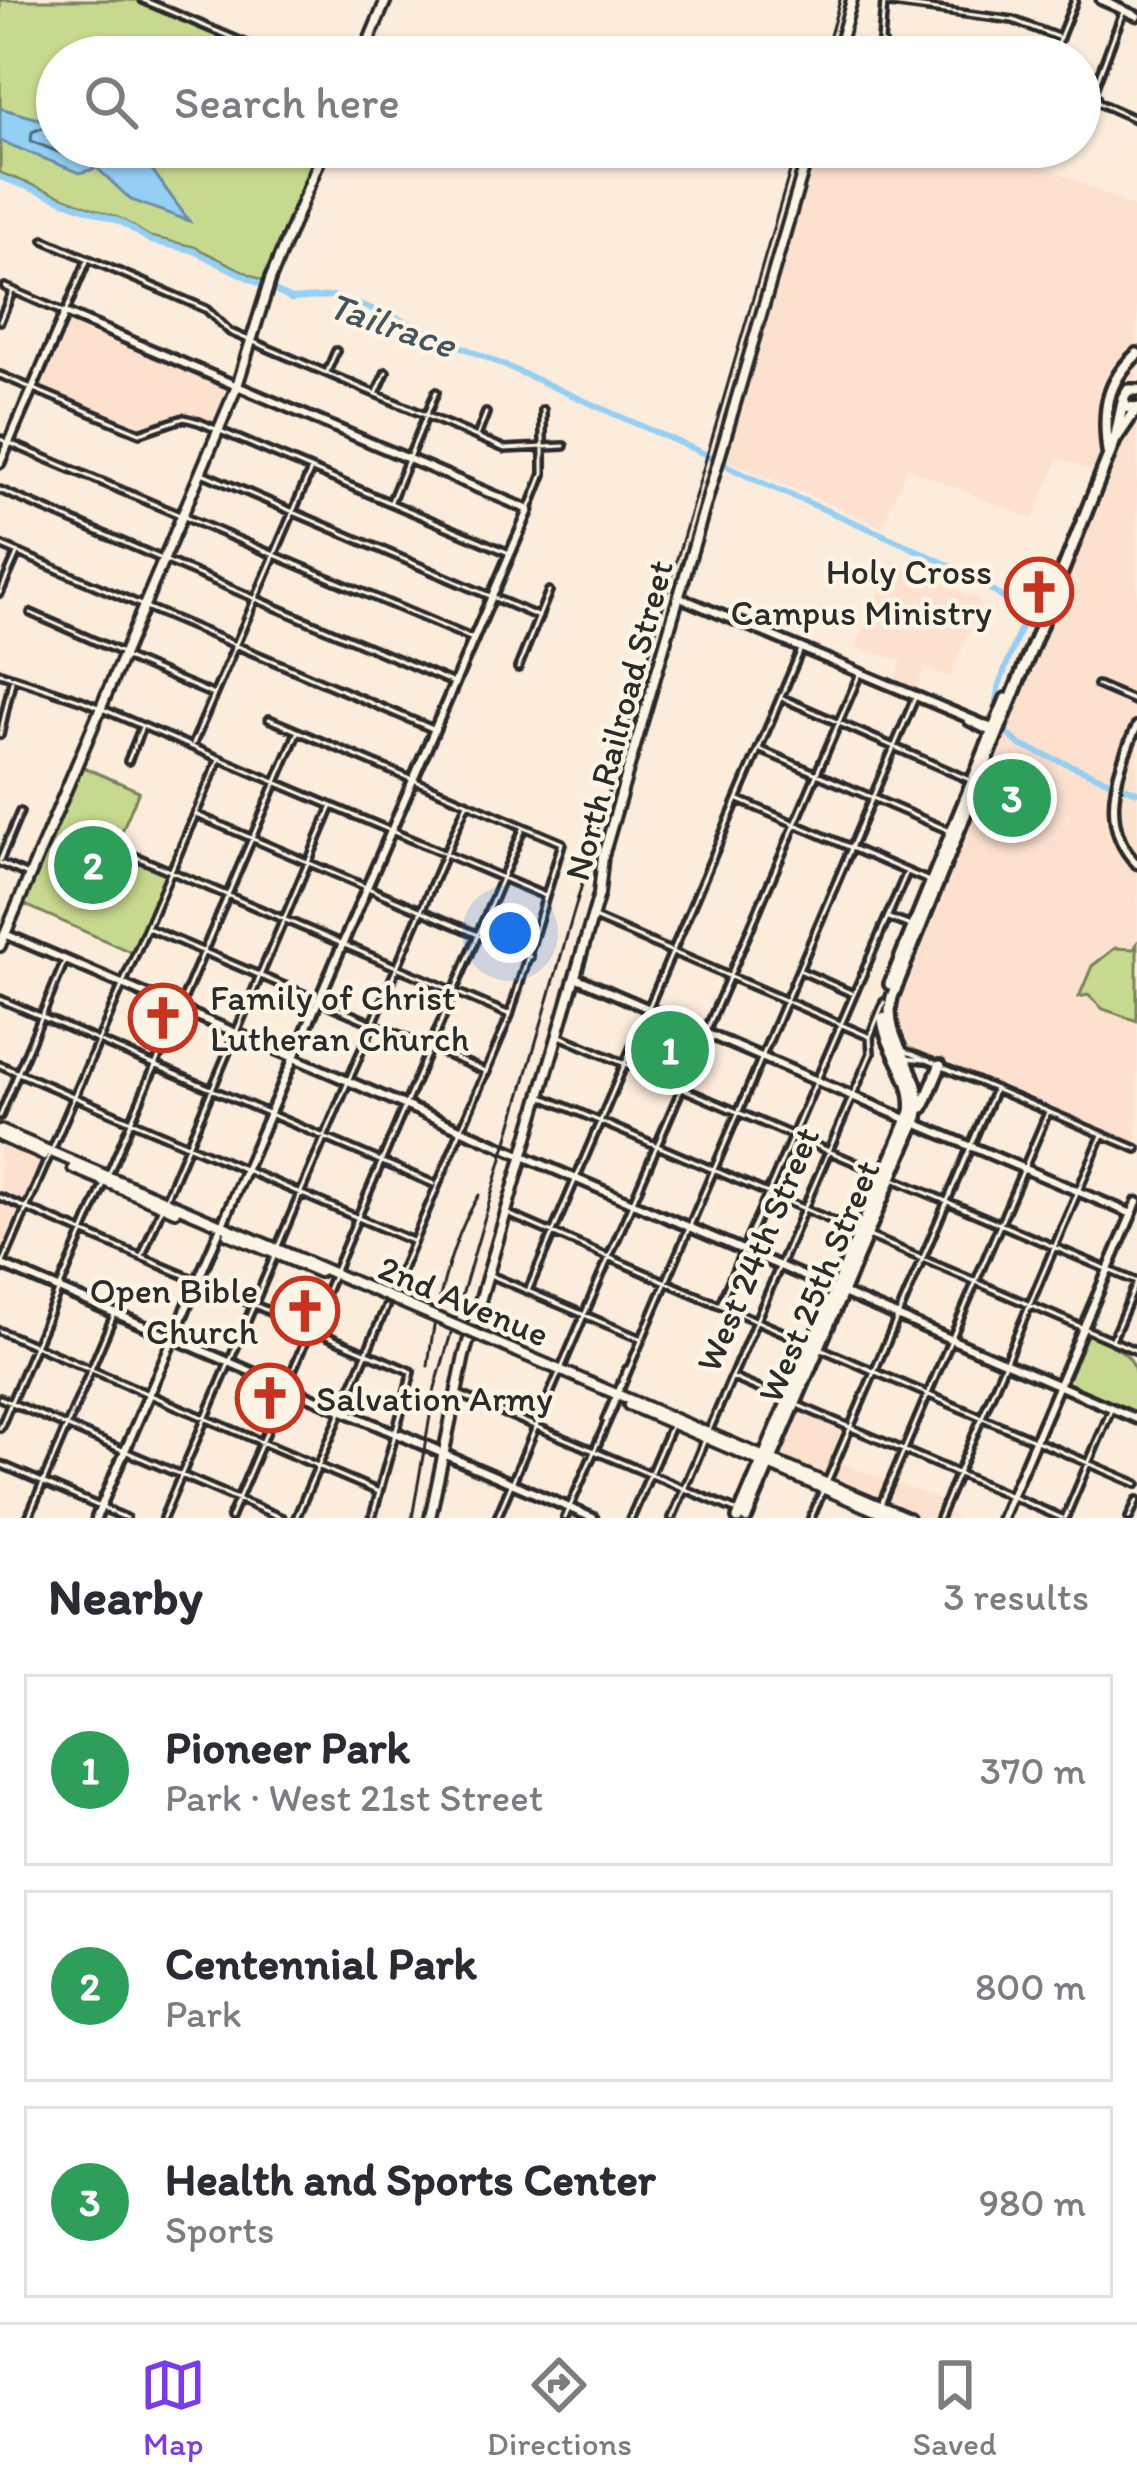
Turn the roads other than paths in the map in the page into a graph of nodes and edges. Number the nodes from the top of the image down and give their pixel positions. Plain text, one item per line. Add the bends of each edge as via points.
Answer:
1 (143, 0) edge
2 (386, 0) edge
3 (853, 0) edge
4 (1075, 0) edge
5 (1103, 0) edge
6 (885, 1) edge
7 (1124, 10) junction
8 (1137, 16) edge
9 (228, 36) edge
10 (371, 36) edge
11 (842, 36) edge
12 (882, 36) edge
13 (1055, 36) edge
14 (1061, 36) edge
15 (1101, 71) edge
16 (1101, 104) edge
17 (1137, 120) edge
18 (316, 168) edge
19 (804, 168) edge
20 (44, 240) dead end
21 (89, 258) junction
22 (5, 287) dead end
23 (13, 290) junction
24 (65, 313) junction
25 (0, 320) edge
26 (253, 342) junction
27 (336, 351) dead end
28 (1137, 354) edge
29 (386, 372) dead end
30 (0, 374) edge
31 (326, 374) junction
32 (1137, 376) edge
33 (237, 386) junction
34 (32, 388) junction
35 (1132, 390) edge
36 (436, 392) dead end
37 (376, 394) junction
38 (1123, 402) junction
39 (1136, 409) edge
40 (543, 410) dead end
41 (486, 413) dead end
42 (426, 416) junction
43 (219, 430) junction
44 (476, 437) junction
45 (1115, 440) junction
46 (4, 441) edge
47 (564, 446) dead end
48 (541, 449) junction
49 (1109, 454) junction
50 (408, 459) junction
51 (0, 463) edge
52 (311, 469) junction
53 (200, 473) junction
54 (0, 490) edge
55 (390, 502) junction
56 (529, 510) junction
57 (292, 512) junction
58 (182, 516) junction
59 (0, 544) edge
60 (17, 552) junction
61 (511, 554) junction
62 (274, 555) junction
63 (164, 560) junction
64 (549, 591) dead end
65 (0, 593) edge
66 (492, 597) junction
67 (680, 597) junction
68 (255, 598) junction
69 (144, 606) junction
70 (31, 614) dead end
71 (538, 617) junction
72 (475, 640) junction
73 (236, 645) junction
74 (802, 648) junction
75 (123, 655) junction
76 (518, 668) dead end
77 (0, 673) edge
78 (860, 674) junction
79 (13, 679) junction
80 (456, 684) junction
81 (1096, 685) dead end
82 (214, 695) junction
83 (915, 697) junction
84 (781, 698) junction
85 (1137, 702) edge
86 (101, 708) junction
87 (269, 719) dead end
88 (839, 722) junction
89 (143, 725) junction
90 (1137, 726) edge
91 (437, 731) junction
92 (298, 732) junction
93 (996, 732) junction
94 (0, 735) edge
95 (192, 746) junction
96 (893, 747) junction
97 (759, 749) junction
98 (219, 758) junction
99 (128, 761) dead end
100 (817, 774) junction
101 (412, 780) junction
102 (276, 782) junction
103 (975, 784) junction
104 (872, 799) junction
105 (738, 800) junction
106 (467, 803) junction
107 (332, 806) junction
108 (20, 812) dead end
109 (195, 814) junction
110 (795, 824) junction
111 (524, 827) junction
112 (390, 832) junction
113 (955, 834) junction
114 (252, 838) junction
115 (850, 849) junction
116 (125, 851) dead end
117 (445, 854) junction
118 (0, 861) edge
119 (308, 863) junction
120 (1137, 864) edge
121 (171, 871) junction
122 (907, 872) junction
123 (29, 876) junction
124 (502, 878) junction
125 (934, 884) junction
126 (366, 888) junction
127 (228, 895) junction
128 (547, 897) junction
129 (421, 911) junction
130 (592, 917) junction
131 (888, 917) junction
132 (284, 920) junction
133 (913, 927) junction
134 (146, 928) junction
135 (5, 934) junction
136 (478, 935) junction
137 (342, 943) junction
138 (0, 946) edge
139 (672, 951) junction
140 (204, 952) junction
141 (530, 957) junction
142 (66, 959) junction
143 (398, 966) junction
144 (797, 970) junction
145 (730, 975) junction
146 (260, 976) junction
147 (575, 976) junction
148 (122, 984) junction
149 (454, 991) junction
150 (854, 994) junction
151 (785, 998) junction
152 (0, 999) edge
153 (318, 1000) junction
154 (884, 1002) junction
155 (179, 1008) junction
156 (648, 1008) junction
157 (510, 1015) junction
158 (42, 1016) junction
159 (373, 1024) junction
160 (841, 1024) junction
161 (236, 1033) junction
162 (705, 1033) junction
163 (558, 1035) junction
164 (870, 1037) junction
165 (98, 1040) junction
166 (430, 1048) junction
167 (760, 1056) junction
168 (293, 1057) junction
169 (900, 1058) junction
170 (624, 1063) junction
171 (0, 1065) edge
172 (155, 1065) junction
173 (940, 1066) junction
174 (487, 1072) junction
175 (18, 1073) junction
176 (817, 1080) junction
177 (349, 1081) junction
178 (682, 1088) junction
179 (212, 1089) junction
180 (994, 1089) junction
181 (541, 1096) junction
182 (853, 1096) junction
183 (74, 1097) junction
184 (406, 1105) junction
185 (737, 1112) junction
186 (1048, 1112) junction
187 (269, 1113) junction
188 (0, 1116) edge
189 (913, 1120) junction
190 (131, 1121) junction
191 (599, 1121) junction
192 (462, 1130) junction
193 (0, 1133) edge
194 (1102, 1135) junction
195 (793, 1136) junction
196 (325, 1137) junction
197 (188, 1145) junction
198 (657, 1146) junction
199 (970, 1146) junction
200 (1137, 1149) edge
201 (829, 1151) junction
202 (49, 1155) junction
203 (523, 1156) junction
204 (382, 1162) junction
205 (245, 1169) junction
206 (712, 1169) junction
207 (1024, 1169) junction
208 (888, 1176) junction
209 (575, 1178) junction
210 (106, 1179) junction
211 (438, 1185) junction
212 (1078, 1191) junction
213 (301, 1193) junction
214 (768, 1193) junction
215 (0, 1197) edge
216 (632, 1202) junction
217 (947, 1202) junction
218 (1137, 1202) edge
219 (164, 1203) junction
220 (26, 1208) junction
221 (804, 1208) junction
222 (506, 1214) junction
223 (1134, 1215) edge
224 (358, 1218) junction
225 (688, 1226) junction
226 (1001, 1226) junction
227 (220, 1228) junction
228 (83, 1233) junction
229 (551, 1233) junction
230 (863, 1234) junction
231 (413, 1241) junction
232 (1054, 1247) junction
233 (744, 1250) junction
234 (276, 1251) junction
235 (141, 1257) junction
236 (608, 1258) junction
237 (922, 1259) junction
238 (779, 1265) junction
239 (1, 1266) edge
240 (1108, 1270) junction
241 (401, 1271) dead end
242 (489, 1275) junction
243 (333, 1276) junction
244 (197, 1281) junction
245 (665, 1282) junction
246 (977, 1282) junction
247 (1137, 1282) edge
248 (59, 1289) junction
249 (528, 1291) junction
250 (839, 1291) junction
251 (253, 1305) junction
252 (719, 1305) junction
253 (1030, 1305) junction
254 (386, 1307) dead end
255 (116, 1313) junction
256 (584, 1314) junction
257 (897, 1316) junction
258 (755, 1320) junction
259 (1084, 1328) junction
260 (310, 1329) junction
261 (0, 1331) edge
262 (173, 1337) junction
263 (641, 1339) junction
264 (952, 1340) junction
265 (1112, 1340) junction
266 (35, 1346) junction
267 (815, 1346) junction
268 (1137, 1352) edge
269 (367, 1353) junction
270 (229, 1361) junction
271 (1005, 1362) junction
272 (91, 1370) junction
273 (873, 1371) junction
274 (559, 1372) junction
275 (732, 1377) junction
276 (1059, 1385) junction
277 (286, 1387) junction
278 (454, 1392) junction
279 (148, 1394) junction
280 (928, 1395) junction
281 (616, 1396) junction
282 (0, 1398) edge
283 (11, 1402) junction
284 (791, 1402) junction
285 (1112, 1408) junction
286 (342, 1411) junction
287 (205, 1418) junction
288 (981, 1418) junction
289 (1137, 1419) edge
290 (673, 1421) junction
291 (67, 1426) junction
292 (536, 1426) junction
293 (850, 1427) junction
294 (0, 1428) edge
295 (398, 1435) junction
296 (707, 1436) junction
297 (1035, 1441) junction
298 (262, 1443) junction
299 (593, 1450) junction
300 (124, 1451) junction
301 (440, 1452) junction
302 (904, 1453) junction
303 (766, 1461) junction
304 (1088, 1463) junction
305 (0, 1464) edge
306 (318, 1466) junction
307 (958, 1473) junction
308 (650, 1474) junction
309 (181, 1475) junction
310 (43, 1483) junction
311 (512, 1484) junction
312 (1137, 1484) edge
313 (825, 1486) junction
314 (685, 1489) junction
315 (381, 1493) junction
316 (1012, 1496) junction
317 (238, 1499) junction
318 (1137, 1500) edge
319 (100, 1507) junction
320 (569, 1508) junction
321 (878, 1512) edge
322 (744, 1516) edge
323 (432, 1517) edge
324 (28, 1518) edge
325 (96, 1518) edge
326 (126, 1518) edge
327 (163, 1518) edge
328 (230, 1518) edge
329 (282, 1518) edge
330 (296, 1518) edge
331 (372, 1518) edge
332 (497, 1518) edge
333 (565, 1518) edge
334 (593, 1518) edge
335 (631, 1518) edge
336 (672, 1518) edge
337 (811, 1518) edge
338 (892, 1518) edge
339 (908, 1518) edge
340 (938, 1518) edge
341 (1002, 1518) edge
342 (1064, 1518) edge
343 (1130, 1518) edge

1 - 9 street
2 - 10 main road
3 - 11 main road
4 - 14 street
5 - 7 street
6 - 12 street
6 - 13 street via 1013,20
7 - 8 street
7 - 15 street
16 - 17 street
18 - 26 main road
19 - 67 main road, North Railroad Street
20 - 21 street
21 - 24 street
21 - 26 street via 206,309
22 - 23 street
23 - 24 street
23 - 25 street
24 - 33 street
24 - 34 street
26 - 31 street
26 - 33 main road
27 - 31 street
28 - 49 main road via 1109,392
29 - 37 street
30 - 34 street
31 - 37 street
32 - 35 main road
33 - 43 main road
33 - 50 street
34 - 43 street via 140,433 184,418
34 - 46 street
35 - 38 main road, West 24th Street
36 - 42 street
37 - 42 street
38 - 39 main road
38 - 45 main road, West 24th Street
39 - 45 main road, West 24th Street
40 - 48 street
41 - 44 street
42 - 44 street
42 - 50 street
43 - 52 street
43 - 53 main road
44 - 48 street via 515,451
45 - 49 main road, West 24th Street
46 - 51 street
46 - 58 street
47 - 48 street
48 - 56 street via 543,474
49 - 93 main road, West 24th Street
50 - 55 street
50 - 56 street
52 - 55 street
52 - 57 street
53 - 57 street
53 - 58 main road
54 - 63 street
55 - 61 street
56 - 61 street
57 - 62 street
57 - 66 street
58 - 62 street
58 - 63 main road
59 - 60 street
60 - 65 street
60 - 69 street
61 - 66 street
62 - 68 street
62 - 72 street
63 - 68 street
63 - 69 main road
64 - 71 street
66 - 71 street
66 - 72 street
67 - 74 street
67 - 130 main road, North Railroad Street via 602,856
68 - 73 street
68 - 80 street
69 - 73 street
69 - 75 main road
70 - 75 street
71 - 76 street
72 - 80 street
73 - 82 street
73 - 91 street
74 - 78 street
74 - 84 street
75 - 82 street
75 - 86 main road
77 - 79 street
78 - 83 street
78 - 88 street
79 - 86 street
79 - 94 street
80 - 91 street
81 - 85 street
82 - 95 street
83 - 93 street
83 - 96 street
84 - 88 street
84 - 97 street
86 - 89 street
86 - 123 main road
87 - 92 street
88 - 96 street
88 - 100 street
89 - 95 street
89 - 99 street
90 - 120 street via 1116,790 1114,826
91 - 101 street
92 - 101 street
92 - 102 street
93 - 103 main road, West 24th Street
95 - 98 street
96 - 103 street
96 - 104 street
97 - 100 street
97 - 105 street
98 - 102 street
98 - 109 street
100 - 104 street
100 - 110 street
101 - 106 street
101 - 112 street
102 - 107 street
102 - 114 street
103 - 113 main road, West 24th Street
104 - 113 street
104 - 115 street
105 - 110 street
105 - 139 street
106 - 111 street
106 - 117 street
107 - 112 street
107 - 119 street
108 - 118 street
109 - 114 street
109 - 121 street
110 - 115 street
110 - 145 street
111 - 124 street
111 - 128 street via 562,843
112 - 117 street
112 - 126 street
113 - 125 main road, West 24th Street
114 - 119 street
114 - 127 street
115 - 122 street
115 - 144 street
116 - 121 street
117 - 124 street
117 - 129 street
118 - 123 street
119 - 126 street
119 - 132 street
121 - 127 street
121 - 134 street
122 - 125 street
122 - 131 street
123 - 135 main road
124 - 128 street
124 - 136 street
125 - 133 main road, West 24th Street
125 - 169 main road, West 24th Street via 889,1005
126 - 129 street
126 - 137 street
127 - 132 street
127 - 140 street
128 - 141 street
129 - 136 street
129 - 143 street
130 - 139 street
130 - 147 main road, North Railroad Street
131 - 133 street
131 - 150 street
132 - 137 street
132 - 146 street
133 - 154 main road, West 24th Street
134 - 140 street
134 - 148 street
135 - 138 main road
135 - 142 street
136 - 141 street
136 - 149 street
137 - 143 street
137 - 153 street
139 - 145 street
139 - 156 street
140 - 146 street
140 - 155 street
141 - 157 street
142 - 148 street
142 - 158 street
143 - 149 street
143 - 159 street
144 - 150 street
144 - 151 street
145 - 151 street
145 - 162 street
146 - 153 street
146 - 161 street
147 - 156 street
147 - 163 main road, North Railroad Street
148 - 155 street
148 - 165 street
149 - 157 street
149 - 166 street
150 - 160 street
151 - 160 street
151 - 167 street
152 - 158 street
153 - 159 street
153 - 168 street
154 - 164 street, West 24th Street
154 - 169 main road via 884,1030
155 - 161 street
155 - 172 street
156 - 162 street
156 - 170 street
157 - 174 street
158 - 165 street
158 - 175 street
159 - 166 street
159 - 177 street
160 - 164 street
160 - 176 street
161 - 168 street
161 - 179 street
162 - 167 street
162 - 178 street
163 - 170 street
163 - 181 main road, North Railroad Street
164 - 182 street, West 24th Street via 874,1046
165 - 172 street
165 - 183 street
166 - 174 street
166 - 184 street
167 - 176 street
167 - 185 street
168 - 177 street
168 - 187 street
169 - 173 street
169 - 189 main road
170 - 178 street
170 - 191 street
171 - 175 street
172 - 179 street
172 - 190 street
173 - 180 street
173 - 189 main road
174 - 192 street
175 - 183 street
175 - 188 street
176 - 182 street
176 - 195 street
177 - 184 street
177 - 196 street
178 - 185 street
178 - 198 street
179 - 187 street
179 - 197 street
180 - 186 street
180 - 199 street
181 - 191 street
181 - 203 main road, North Railroad Street
182 - 189 street
182 - 201 street, West 24th Street
183 - 190 street
183 - 202 street
184 - 192 street
184 - 204 street
185 - 195 street
185 - 206 street
186 - 194 street
186 - 207 street
187 - 196 street
187 - 205 street
189 - 199 street
189 - 208 main road, West 25th Street
189 - 208 main road, West 25th Street
190 - 197 street
190 - 210 street
191 - 198 street
191 - 209 street
192 - 203 street
192 - 211 street
193 - 202 main road, 2nd Avenue
194 - 200 street
194 - 212 street
195 - 201 street
195 - 214 street
196 - 204 street
196 - 213 street
197 - 205 street
197 - 219 street
198 - 206 street
198 - 216 street
199 - 207 street
199 - 217 street
201 - 208 street
201 - 221 street, West 24th Street
202 - 210 main road, 2nd Avenue
202 - 220 street
203 - 209 street
203 - 222 main road, North Railroad Street
204 - 211 street
204 - 224 street
205 - 213 street
205 - 227 street
206 - 214 street
206 - 225 street
207 - 212 street
207 - 226 street
208 - 217 street
208 - 230 main road, West 25th Street
209 - 216 street
209 - 229 street
210 - 219 main road, 2nd Avenue
210 - 228 street
211 - 231 street
212 - 223 street
212 - 232 street
213 - 224 street
213 - 234 street
214 - 221 street
214 - 233 street
215 - 220 street
216 - 225 street
216 - 236 street
217 - 226 street
217 - 237 street
218 - 223 street
219 - 227 main road, 2nd Avenue
219 - 235 street
220 - 228 street
220 - 239 street
221 - 230 street
221 - 238 street, West 24th Street
222 - 229 street
222 - 242 main road, North Railroad Street
223 - 240 street
224 - 231 street
224 - 243 street
225 - 233 street
225 - 245 street
226 - 232 street
226 - 246 street
227 - 234 main road, 2nd Avenue
227 - 244 street
228 - 235 street
228 - 248 street
229 - 236 street
229 - 249 street
230 - 237 street
230 - 250 main road, West 25th Street
231 - 241 street
232 - 240 street
232 - 253 street
233 - 238 street
233 - 252 street
234 - 243 main road, 2nd Avenue
234 - 251 street
235 - 244 street
236 - 245 street
236 - 256 street
237 - 246 street
237 - 257 street
238 - 250 street
238 - 258 street, West 24th Street
239 - 248 street
240 - 247 street
240 - 259 street
242 - 249 street
242 - 278 main road, North Railroad Street
243 - 260 street
243 - 274 main road, 2nd Avenue, bridge
244 - 251 street
244 - 262 street
245 - 252 street
245 - 263 street
246 - 253 street
246 - 264 street
247 - 265 street
248 - 255 street
248 - 266 street
249 - 256 street
250 - 257 street
250 - 267 main road, West 25th Street
251 - 260 street
251 - 270 street
252 - 258 street
253 - 259 street
253 - 271 street
254 - 269 street
255 - 262 street
255 - 272 street
256 - 263 street
256 - 274 street
257 - 264 street
257 - 273 street
258 - 267 street
258 - 275 street, West 24th Street
259 - 265 street
259 - 276 street
260 - 269 street
260 - 277 street
261 - 266 street
262 - 270 street
262 - 279 street
263 - 281 street
264 - 271 street
264 - 280 street
265 - 268 street
266 - 272 street
266 - 283 street
267 - 273 street
267 - 284 main road, West 25th Street
269 - 286 street
269 - 295 street via 413,1376
270 - 277 street
270 - 287 street
271 - 276 street
271 - 288 street
272 - 279 street
272 - 291 street
273 - 280 street
273 - 293 street
274 - 281 main road, 2nd Avenue
274 - 292 street
275 - 284 street
275 - 296 street, West 24th Street
276 - 285 street
276 - 297 street
277 - 286 street
277 - 298 street
278 - 292 street
278 - 301 main road, North Railroad Street
279 - 287 street
279 - 300 street
280 - 288 street
280 - 302 street
281 - 290 main road, 2nd Avenue
281 - 299 street
282 - 283 street
283 - 291 street
283 - 294 street
284 - 293 street
284 - 303 main road, West 25th Street
285 - 289 street
285 - 304 street
286 - 295 street
286 - 306 street
287 - 298 street
287 - 309 street
288 - 297 street
288 - 307 street
290 - 296 main road, 2nd Avenue
290 - 308 street
291 - 300 street
291 - 310 street
292 - 299 street
292 - 311 street
293 - 302 street
293 - 313 street
295 - 301 street
295 - 315 street
296 - 303 main road, 2nd Avenue
296 - 314 street, West 24th Street
297 - 304 street
297 - 316 street
298 - 306 street
298 - 317 street
299 - 308 street
299 - 320 street
300 - 309 street
300 - 319 street
301 - 311 street
301 - 323 main road, North Railroad Street
302 - 307 street
302 - 321 street
303 - 313 main road, 2nd Avenue
303 - 322 main road, West 25th Street
304 - 312 street
304 - 342 street
305 - 310 street
306 - 315 street
306 - 330 street
307 - 316 street
307 - 340 street
308 - 314 street
308 - 335 street
309 - 317 street
309 - 327 street
310 - 319 street
310 - 324 street
311 - 320 street
311 - 332 street
313 - 321 main road, 2nd Avenue
313 - 337 street
314 - 322 street
314 - 336 street, West 24th Street
315 - 331 street
316 - 341 street
316 - 342 street
317 - 328 street
317 - 329 street
318 - 343 street
319 - 325 street
319 - 326 street
320 - 333 street
320 - 334 street
321 - 338 main road, 2nd Avenue
321 - 339 main road, 2nd Avenue

